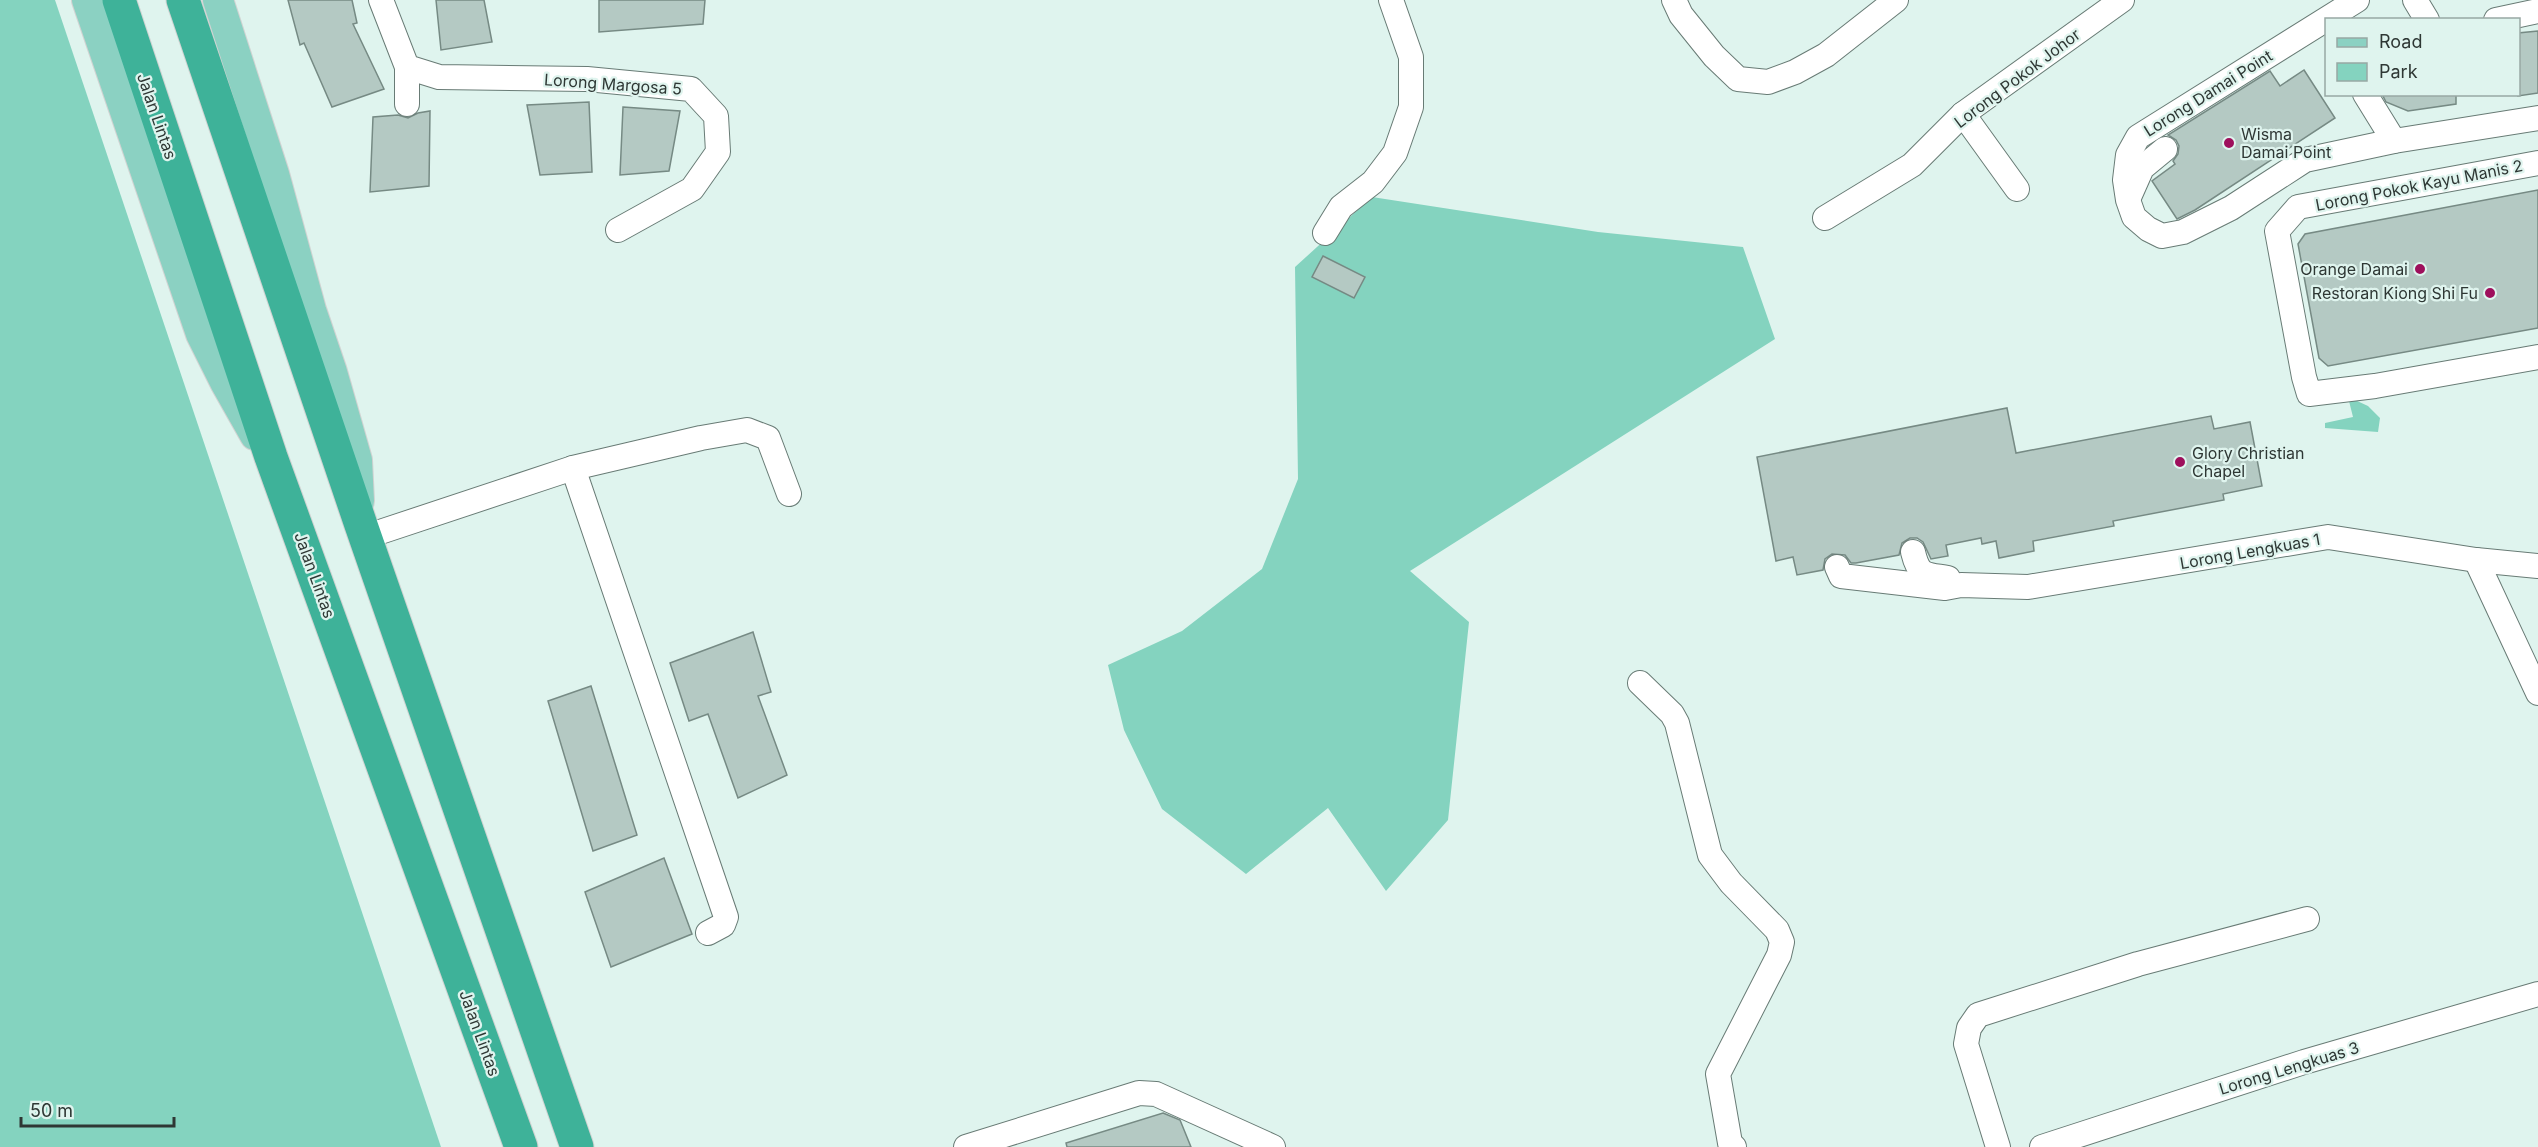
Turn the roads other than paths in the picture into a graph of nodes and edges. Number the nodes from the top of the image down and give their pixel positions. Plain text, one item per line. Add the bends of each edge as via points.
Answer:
1 (87, 0) edge
2 (119, 0) edge
3 (183, 0) edge
4 (218, 0) edge
5 (381, 0) edge
6 (1392, 0) edge
7 (1674, 0) edge
8 (1896, 0) edge
9 (2122, 0) edge
10 (2357, 0) edge
11 (2415, 0) edge
12 (2538, 11) edge
13 (2335, 18) edge
14 (2426, 18) edge
15 (2505, 18) edge
16 (2323, 28) edge
17 (407, 67) junction
18 (2366, 96) edge
19 (407, 104) dead end
20 (1963, 114) junction
21 (2538, 118) edge
22 (2394, 141) junction
23 (2165, 149) dead end
24 (2538, 163) edge
25 (2017, 189) dead end
26 (2128, 200) junction
27 (1826, 218) dead end
28 (618, 230) dead end
29 (1325, 233) dead end
30 (2538, 357) edge
31 (271, 457) junction
32 (573, 468) junction
33 (789, 494) dead end
34 (363, 531) junction
35 (1913, 552) dead end
36 (2476, 560) junction
37 (2538, 566) edge
38 (1837, 567) dead end
39 (1961, 585) junction
40 (1640, 682) dead end
41 (2538, 693) edge
42 (2307, 919) dead end
43 (708, 933) dead end
44 (2538, 994) edge
45 (521, 1147) edge
46 (577, 1147) edge
47 (966, 1147) edge
48 (1273, 1147) edge
49 (1734, 1147) edge
50 (1998, 1147) edge
51 (2042, 1147) edge

1 - 31 main road via 201,334 238,406
2 - 31 highway, Jalan Lintas
3 - 34 highway
4 - 34 main road via 274,174 357,460
5 - 17 street
6 - 29 street via 1411,57 1411,107 1395,153 1373,182 1341,207
7 - 8 street via 1681,15 1714,56 1738,79 1768,82 1826,55
9 - 20 street, Lorong Pokok Johor
10 - 13 street, Lorong Damai Point
11 - 14 street
12 - 15 street
16 - 26 street, Lorong Damai Point via 2138,137 2128,155
17 - 19 street
17 - 28 street, Lorong Margosa 5 via 439,77 588,79 691,89 716,116 718,152 692,189
18 - 22 street
20 - 25 street
20 - 27 street, Lorong Pokok Johor via 1912,165
21 - 22 street, Lorong Damai Point
22 - 26 street, Lorong Damai Point via 2305,160 2231,208 2182,232 2163,236 2148,229 2134,217
23 - 26 street via 2142,168
24 - 30 street, Lorong Pokok Kayu Manis 2 via 2298,207 2277,231 2309,394
31 - 45 highway, Jalan Lintas
32 - 33 street via 747,430 768,438
32 - 34 street
32 - 43 street via 726,917 723,924
34 - 46 highway
35 - 39 street, Lorong Lengkuas 1 via 1921,573 1952,579
36 - 37 street, Lorong Lengkuas 1
36 - 39 street, Lorong Lengkuas 1 via 2328,537 2028,587
36 - 41 street
38 - 39 street, Lorong Lengkuas 1 via 1841,576 1945,588
40 - 49 street via 1677,723 1710,855 1777,930 1782,942 1718,1074 1730,1143
42 - 50 street via 2138,964 1978,1015 1966,1044
44 - 51 street, Lorong Lengkuas 3 via 2304,1062
47 - 48 street via 1138,1093 1156,1094

